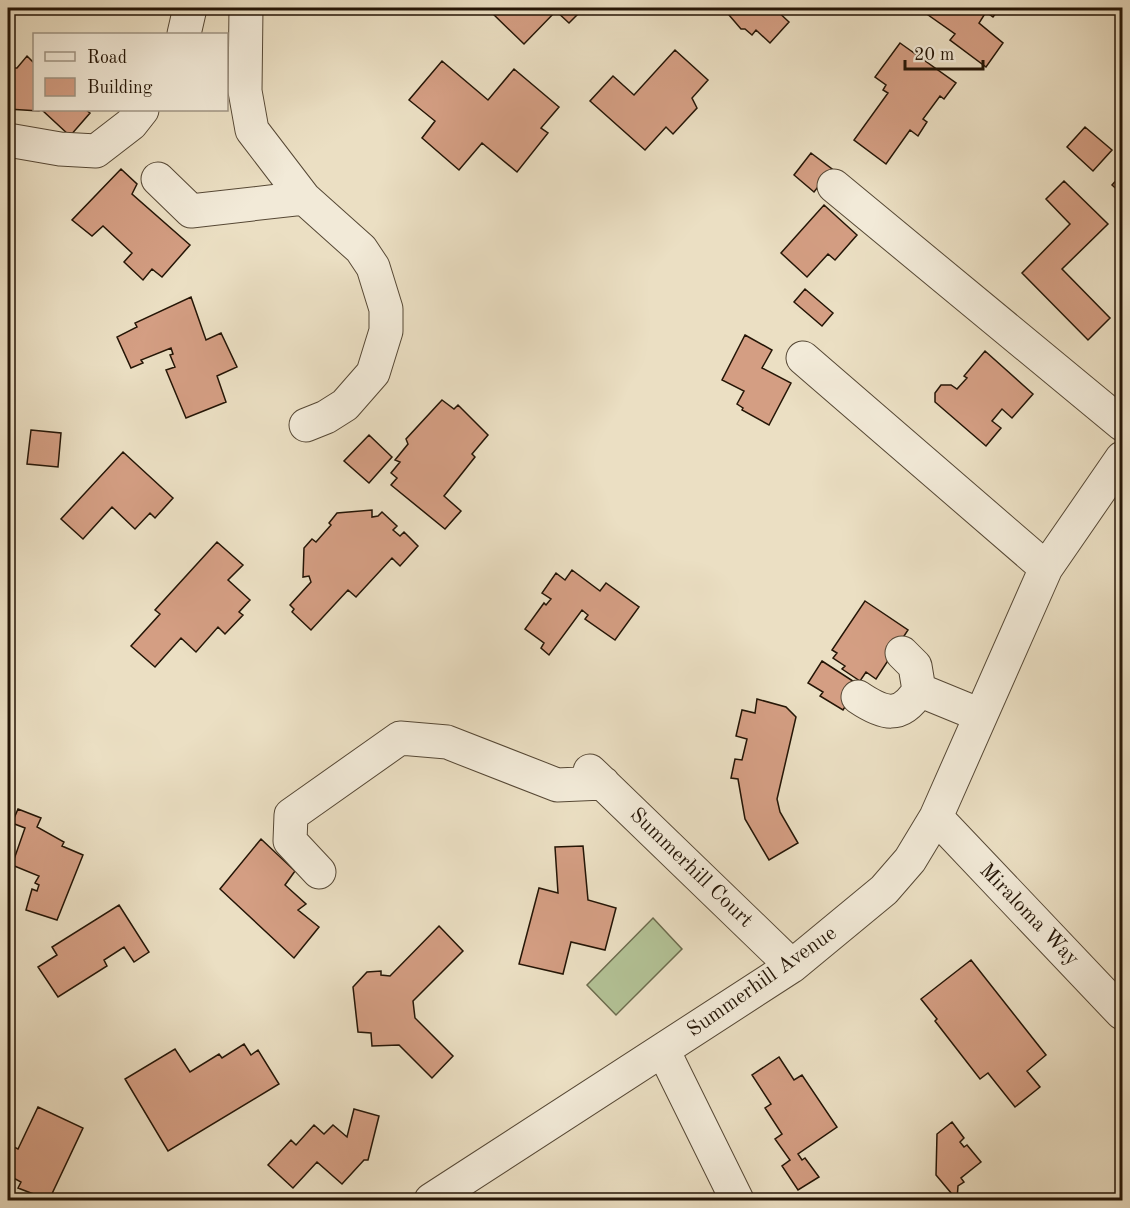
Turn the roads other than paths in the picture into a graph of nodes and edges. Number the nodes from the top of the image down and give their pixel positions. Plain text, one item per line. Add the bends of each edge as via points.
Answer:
1 (190, 8) edge
2 (246, 8) edge
3 (184, 33) edge
4 (141, 111) edge
5 (8, 140) edge
6 (158, 179) dead end
7 (834, 186) dead end
8 (304, 198) junction
9 (803, 358) dead end
10 (1122, 424) edge
11 (306, 425) dead end
12 (1122, 458) edge
13 (1046, 568) junction
14 (902, 653) dead end
15 (919, 690) junction
16 (858, 697) dead end
17 (980, 715) junction
18 (936, 818) junction
19 (319, 872) dead end
20 (792, 966) junction
21 (1122, 1013) edge
22 (663, 1050) junction
23 (430, 1200) edge
24 (737, 1200) edge

1 - 3 street
2 - 8 street via 245,91 252,130
4 - 5 street via 96,151
6 - 8 street via 182,217
7 - 10 street
8 - 11 street via 361,249 373,267 386,309 386,331 373,373 345,405
9 - 13 street
12 - 13 street, Summerhill Avenue
13 - 17 street, Summerhill Avenue
14 - 15 street via 915,666
15 - 16 street via 908,705 893,711 879,710
15 - 17 street
17 - 18 street, Summerhill Avenue
18 - 20 street, Summerhill Avenue via 910,860 884,890
18 - 21 street, Miraloma Way
19 - 20 street, Summerhill Court via 290,841 291,815 400,738 447,742 557,785 596,777
20 - 22 street, Summerhill Avenue
22 - 23 street, Summerhill Avenue
22 - 24 street

